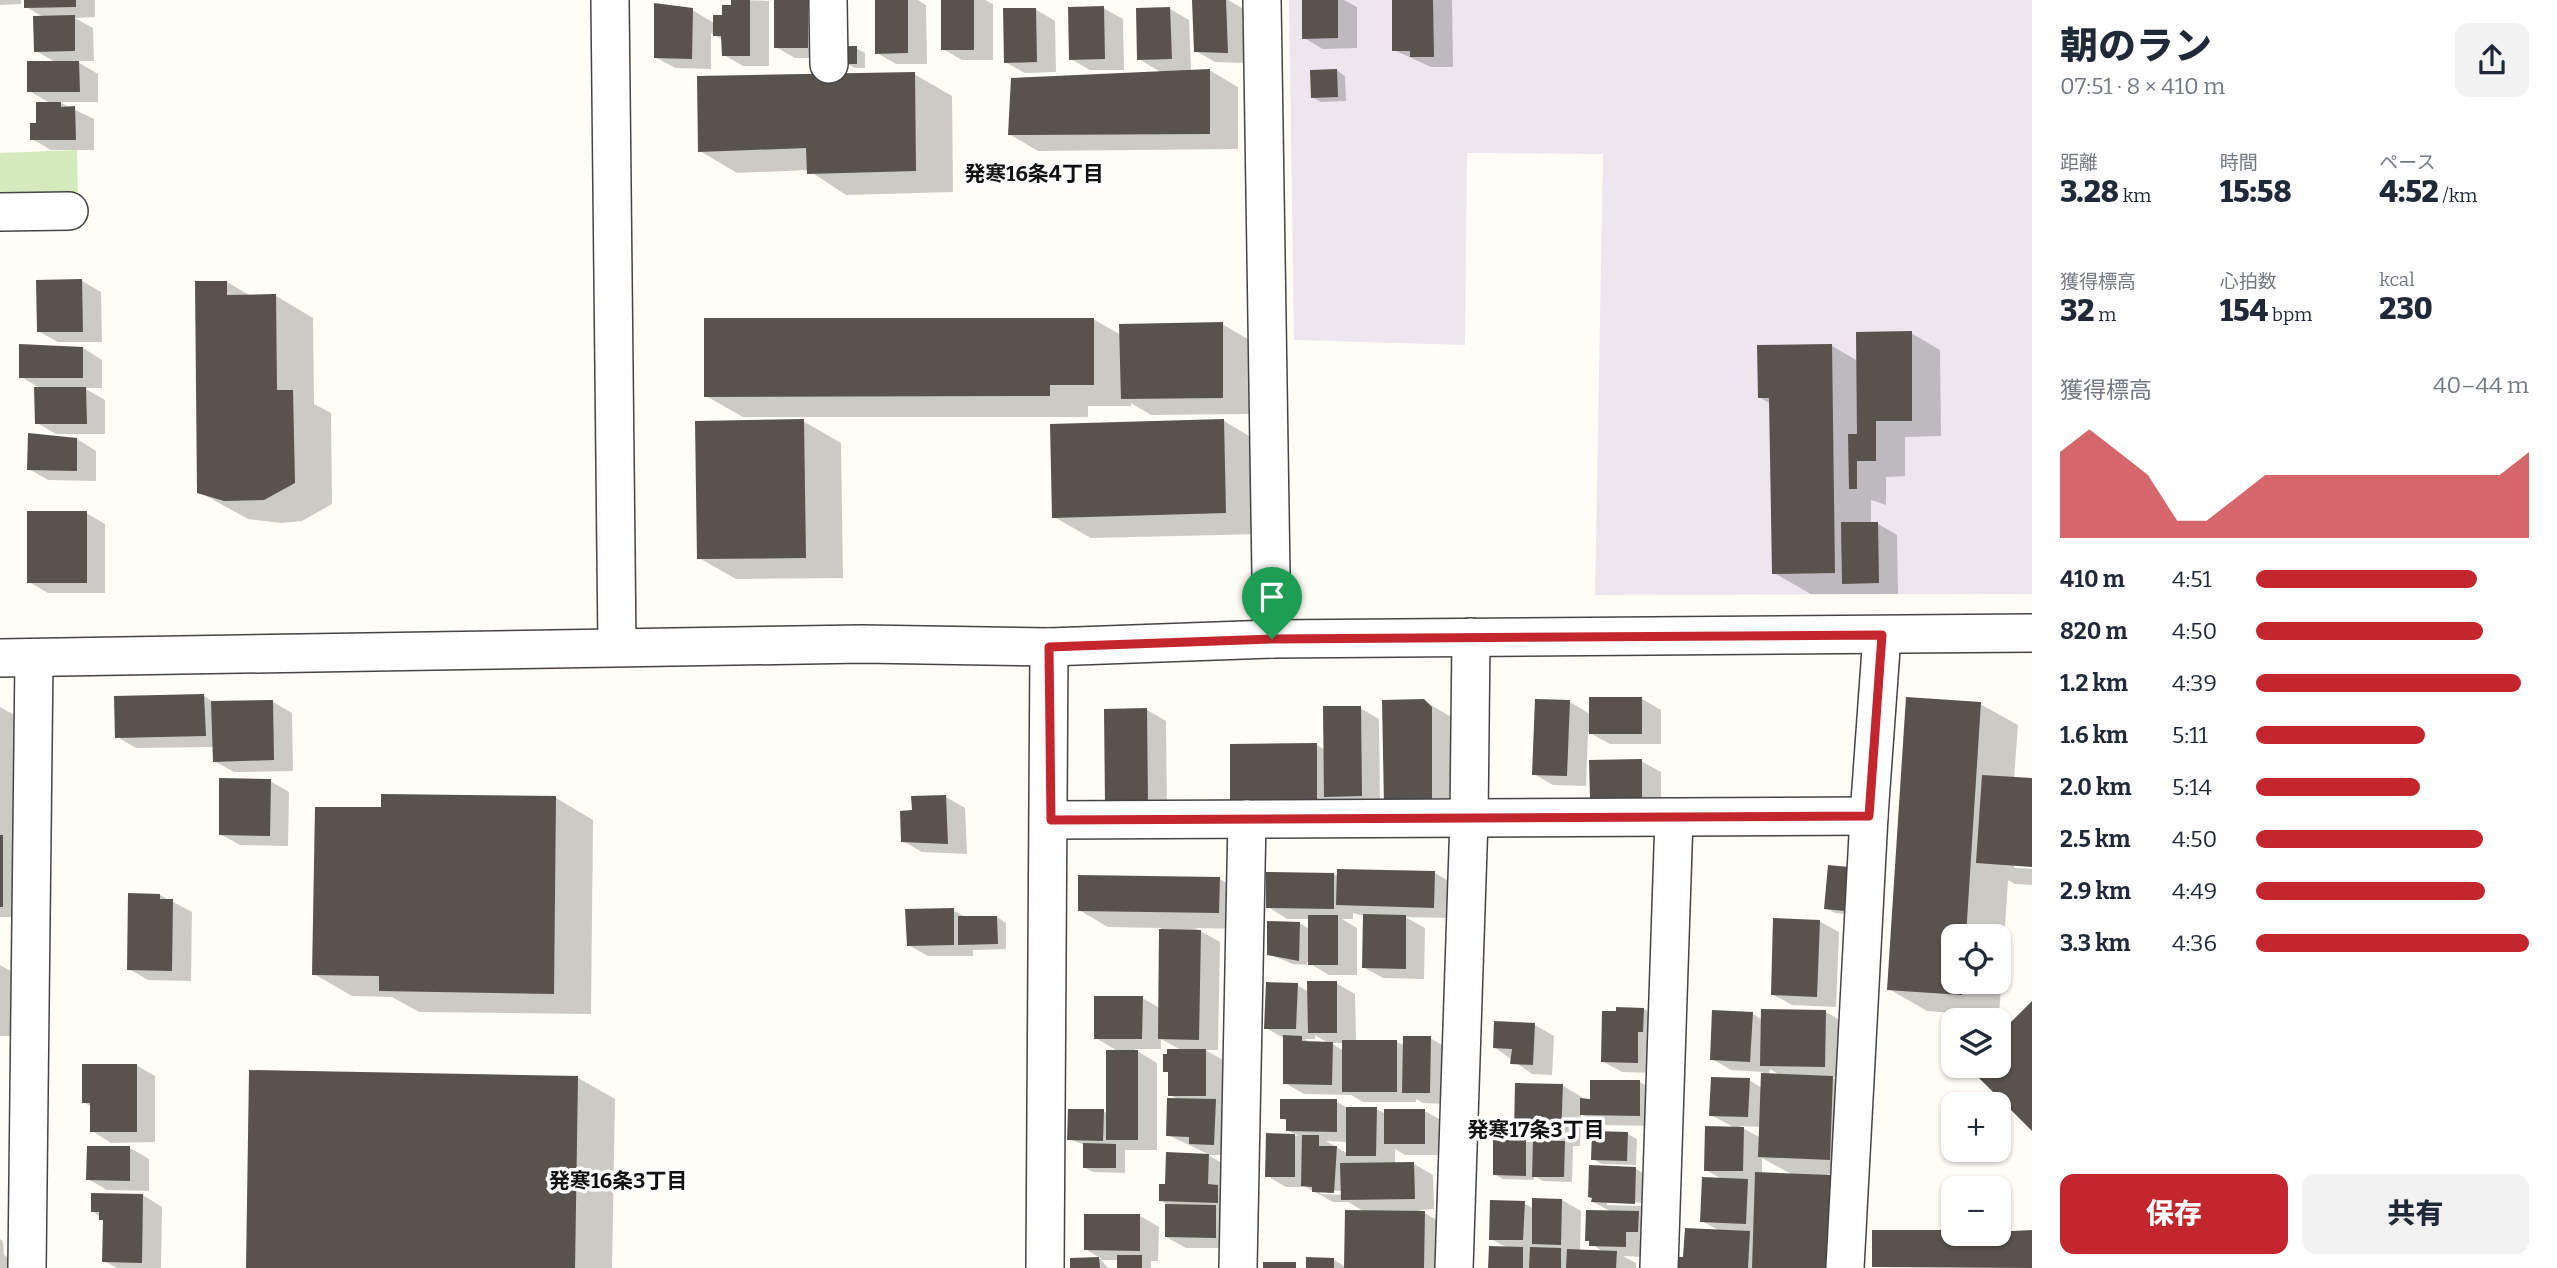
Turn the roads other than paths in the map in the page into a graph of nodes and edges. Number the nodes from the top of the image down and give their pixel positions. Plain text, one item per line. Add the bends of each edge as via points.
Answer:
1 (610, 0) edge
2 (828, 0) edge
3 (1262, 0) edge
4 (829, 64) dead end
5 (69, 211) dead end
6 (0, 212) edge
7 (2032, 633) edge
8 (1882, 635) junction
9 (1471, 637) junction
10 (1272, 639) junction
11 (617, 647) junction
12 (1049, 647) junction
13 (17, 658) edge
14 (1869, 816) junction
15 (1674, 818) junction
16 (1247, 819) junction
17 (1469, 819) junction
18 (1051, 820) junction
19 (27, 1268) edge
20 (1045, 1268) edge
21 (1238, 1268) edge
22 (1454, 1268) edge
23 (1659, 1268) edge
24 (1845, 1268) edge

1 - 11 street
2 - 4 street
3 - 10 street
5 - 6 street
7 - 8 street
8 - 9 street
8 - 14 street
9 - 10 street
9 - 17 street
10 - 12 street
11 - 12 street
11 - 13 street
12 - 18 street
13 - 19 street
14 - 15 street
14 - 24 street
15 - 17 street
15 - 23 street
16 - 17 street
16 - 18 street
16 - 21 street
17 - 22 street
18 - 20 street

